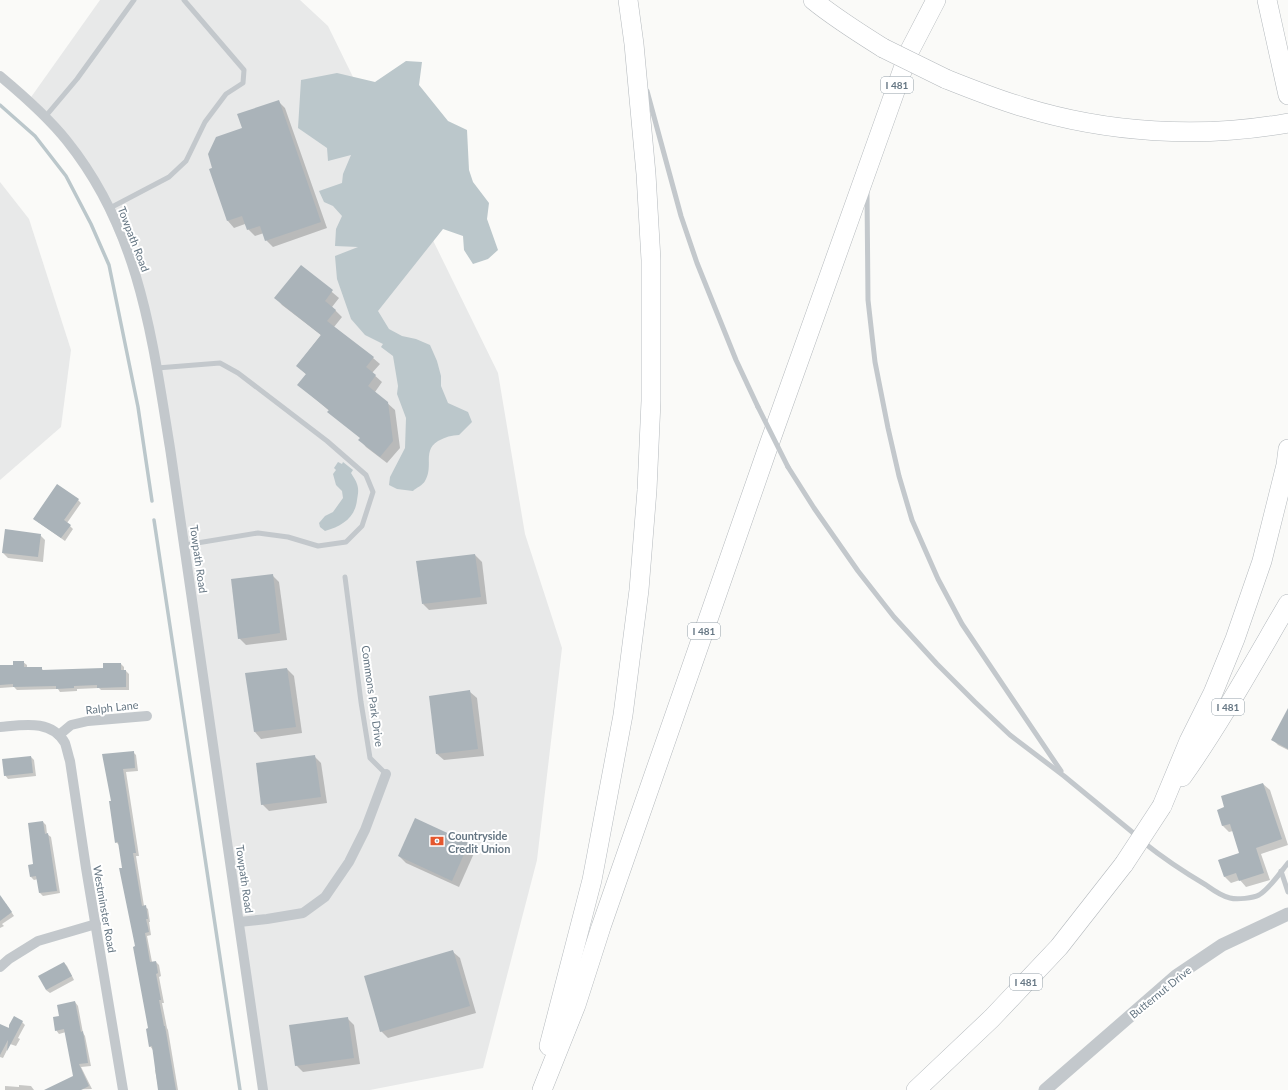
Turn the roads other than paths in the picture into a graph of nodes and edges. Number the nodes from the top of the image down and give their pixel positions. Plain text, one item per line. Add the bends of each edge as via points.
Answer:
1 (134, 0) edge
2 (184, 0) edge
3 (628, 0) edge
4 (813, 0) edge
5 (936, 0) edge
6 (1267, 0) edge
7 (634, 44) junction
8 (642, 74) dead end
9 (0, 76) edge
10 (646, 88) dead end
11 (1288, 95) edge
12 (45, 116) junction
13 (1288, 124) edge
14 (866, 173) junction
15 (110, 208) junction
16 (157, 368) junction
17 (1288, 450) edge
18 (184, 546) junction
19 (345, 577) dead end
20 (1288, 604) edge
21 (147, 716) dead end
22 (0, 727) edge
23 (59, 735) junction
24 (386, 774) joint
25 (1064, 776) junction
26 (1162, 806) junction
27 (1288, 863) edge
28 (1281, 871) junction
29 (1288, 892) edge
30 (1288, 914) edge
31 (239, 922) junction
32 (96, 924) junction
33 (0, 967) edge
34 (123, 1090) edge
35 (263, 1090) edge
36 (536, 1090) edge
37 (542, 1090) edge
38 (916, 1090) edge
39 (1045, 1090) edge

1 - 12 lane via 77,79
2 - 15 lane via 244,70 243,83 226,94 205,122 186,161 169,177
3 - 7 highway
4 - 13 highway, bridge via 856,32 883,48 946,79 1023,108 1094,124 1177,132 1219,132
5 - 14 highway, I 481 via 909,52
6 - 11 highway
7 - 8 lane
7 - 36 highway via 651,260 651,401 639,590 623,715 592,880
9 - 12 street, Towpath Road
10 - 25 lane, bridge via 681,216 697,263 736,360 788,467 858,571 894,617 1010,735
12 - 15 street, Towpath Road via 68,142
14 - 25 lane via 868,300 875,362 899,476 912,520 938,579 962,624
14 - 37 highway, I 481 via 766,452 576,1005
15 - 16 street, Towpath Road via 133,263
16 - 18 street, Towpath Road
16 - 18 lane via 220,363 238,373 366,474 372,492 362,526 346,542 318,546 288,537 258,533
17 - 26 highway via 1262,561 1235,639
18 - 31 street, Towpath Road
19 - 24 lane, Commons Park Drive via 370,758
20 - 26 highway, I 481 via 1200,752
21 - 23 street, Ralph Lane via 88,721 71,725
22 - 23 street via 36,725 52,729
23 - 32 street, Westminster Road via 65,744 70,761
24 - 31 street, Commons Park Drive via 365,830 349,862 325,897 302,914
25 - 28 lane via 1153,850 1220,894 1230,898 1251,898 1260,894
26 - 38 highway, I 481, bridge via 1124,864 1059,947 992,1018
27 - 28 lane
28 - 29 lane
30 - 39 street, Butternut Drive via 1222,945 1176,976
31 - 35 street, Towpath Road
32 - 33 street via 38,941
32 - 34 street, Westminster Road

